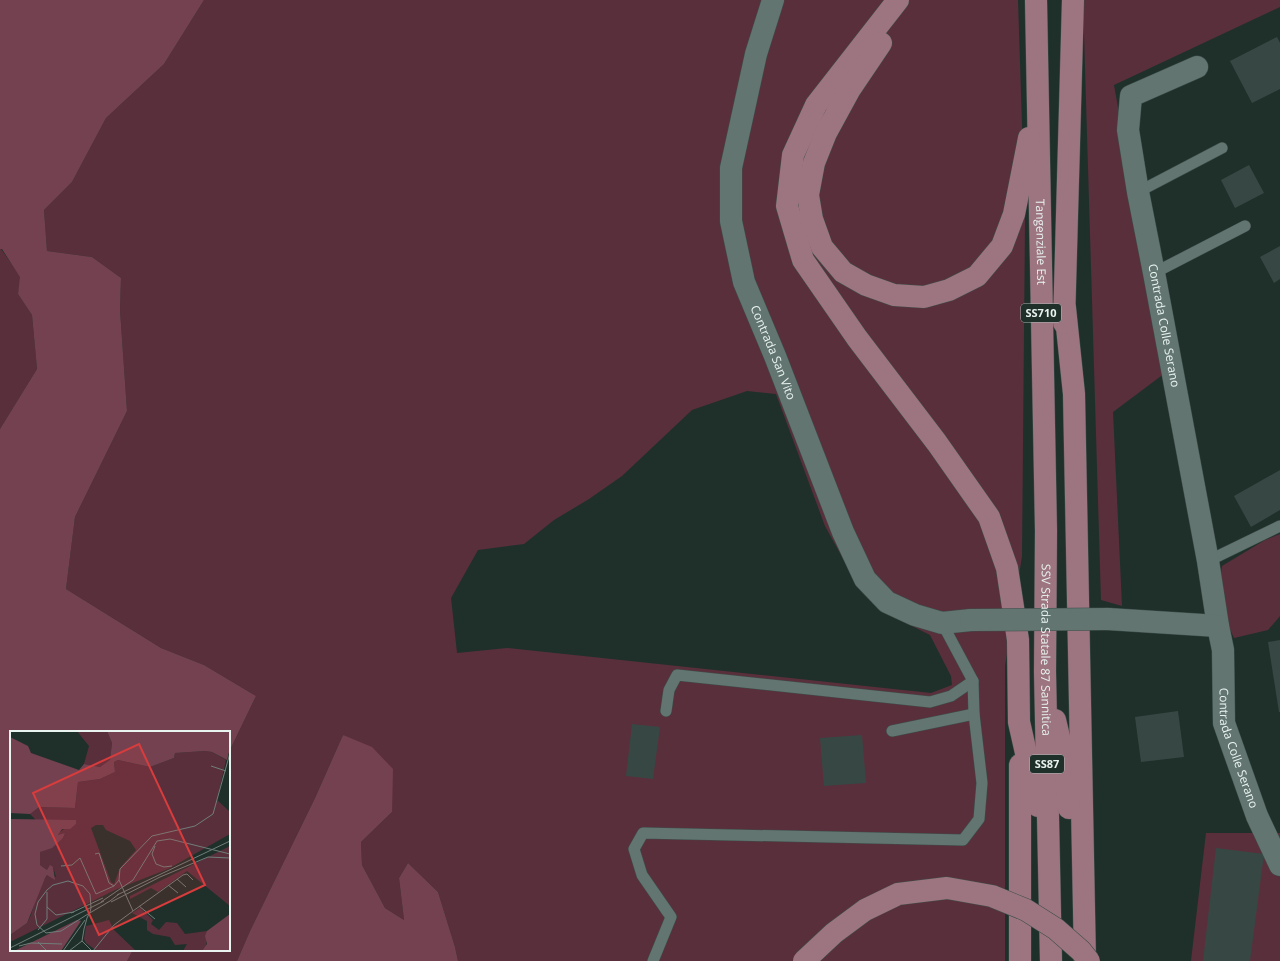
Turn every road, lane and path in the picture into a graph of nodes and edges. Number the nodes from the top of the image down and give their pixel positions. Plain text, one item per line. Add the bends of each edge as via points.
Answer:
1 (773, 0) edge
2 (898, 0) edge
3 (911, 0) edge
4 (1036, 0) edge
5 (1073, 0) edge
6 (1197, 67) dead end
7 (1037, 95) junction
8 (1222, 148) dead end
9 (1138, 192) junction
10 (1245, 226) dead end
11 (1154, 273) junction
12 (1065, 308) junction
13 (1280, 526) edge
14 (1046, 531) junction
15 (1208, 561) junction
16 (942, 623) junction
17 (1218, 626) junction
18 (1045, 672) junction
19 (973, 681) junction
20 (666, 712) dead end
21 (974, 714) junction
22 (1019, 722) junction
23 (892, 731) dead end
24 (1049, 855) junction
25 (1280, 865) edge
26 (1050, 959) edge
27 (653, 961) edge
28 (804, 961) edge
29 (1020, 961) edge
30 (1085, 961) edge
31 (1089, 961) edge

1 - 16 street, Contrada San Vito via 756,54 731,168 731,221 744,282 842,532 865,579 887,602 915,615
2 - 22 main road via 816,105 793,155 787,206 803,260 989,518 1008,568 1018,640
3 - 7 main road via 850,89 826,133 814,163 808,195 812,220 822,246 843,272 866,286 894,295 924,297 950,290 977,276 1002,246 1014,214
4 - 7 main road, Tangenziale Est / SS710
5 - 12 main road
6 - 9 street, Contrada Colle Serano via 1131,96 1128,130
7 - 14 main road, Tangenziale Est / SS710
8 - 9 lane
9 - 11 street, Contrada Colle Serano
10 - 11 lane
11 - 15 street, Contrada Colle Serano
12 - 14 main road via 1054,486
12 - 30 main road via 1074,394
13 - 15 lane
14 - 18 main road, SSV Strada Statale 87 Sannitica / SS87
15 - 17 street, Contrada Colle Serano
16 - 17 street, Contrada San Vito, bridge via 971,620 1108,619
16 - 19 lane
17 - 25 street, Contrada Colle Serano via 1223,650 1224,723 1257,816
18 - 24 main road, SSV Strada Statale 87 Sannitica / SS87
18 - 30 main road via 1065,762
19 - 20 lane via 951,696 930,702 677,675 669,690
19 - 21 lane
21 - 23 lane
21 - 27 lane via 982,783 979,819 963,840 643,833 634,849 642,875 671,917
22 - 24 main road
22 - 29 main road
24 - 26 main road, SSV Strada Statale 87 Sannitica / SS87
28 - 31 main road, bridge via 834,933 865,910 898,894 947,888 992,896 1026,910 1056,929

